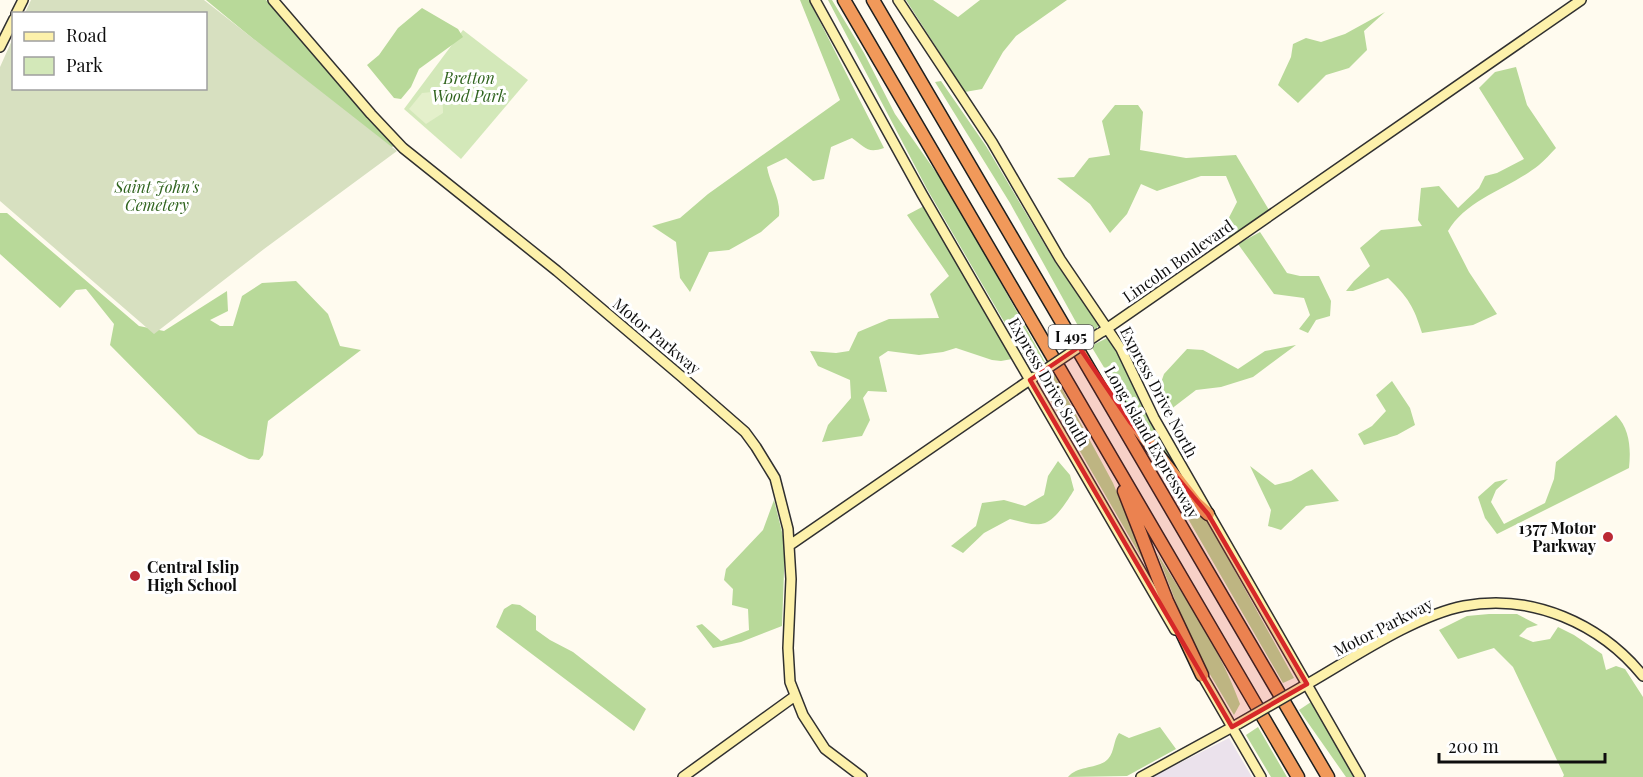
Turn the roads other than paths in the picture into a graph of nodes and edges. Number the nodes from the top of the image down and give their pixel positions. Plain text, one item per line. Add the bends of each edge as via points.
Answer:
1 (273, 0) edge
2 (816, 0) edge
3 (844, 0) edge
4 (873, 0) edge
5 (898, 0) edge
6 (1581, 0) edge
7 (12, 23) edge
8 (0, 47) edge
9 (1065, 326) junction
10 (1104, 331) junction
11 (1035, 377) junction
12 (1083, 407) junction
13 (1208, 514) junction
14 (790, 545) junction
15 (1202, 675) junction
16 (1643, 676) edge
17 (1305, 685) junction
18 (795, 696) junction
19 (1235, 725) junction
20 (683, 777) edge
21 (862, 777) edge
22 (1141, 777) edge
23 (1261, 777) edge
24 (1299, 777) edge
25 (1328, 777) edge
26 (1360, 777) edge

1 - 14 main road, Motor Parkway via 403,148 562,276 745,432 775,478
2 - 11 main road, Express Drive South via 922,194
3 - 12 highway, I 495
4 - 9 highway, Long Island Expressway / I 495
5 - 10 main road, Express Drive North via 992,142
6 - 10 main road, Lincoln Boulevard
7 - 8 main road
9 - 13 highway via 1130,422
9 - 25 highway, Long Island Expressway / I 495
10 - 11 main road, Lincoln Boulevard, bridge
10 - 13 main road, Express Drive North via 1121,348 1154,418
11 - 14 main road, Lincoln Boulevard
11 - 15 main road, Express Drive South
12 - 15 highway via 1132,508 1167,601
12 - 24 highway, I 495
13 - 17 main road, Express Drive North
14 - 18 main road, Motor Parkway via 789,669
15 - 19 main road, Express Drive South
16 - 17 main road, Motor Parkway via 1606,639 1576,621 1550,611 1496,604 1464,606 1435,615
17 - 19 main road, Motor Parkway, bridge
17 - 26 main road, Express Drive North
18 - 20 main road
18 - 21 main road, Motor Parkway via 825,749
19 - 22 main road, Motor Parkway
19 - 23 main road, Express Drive South

